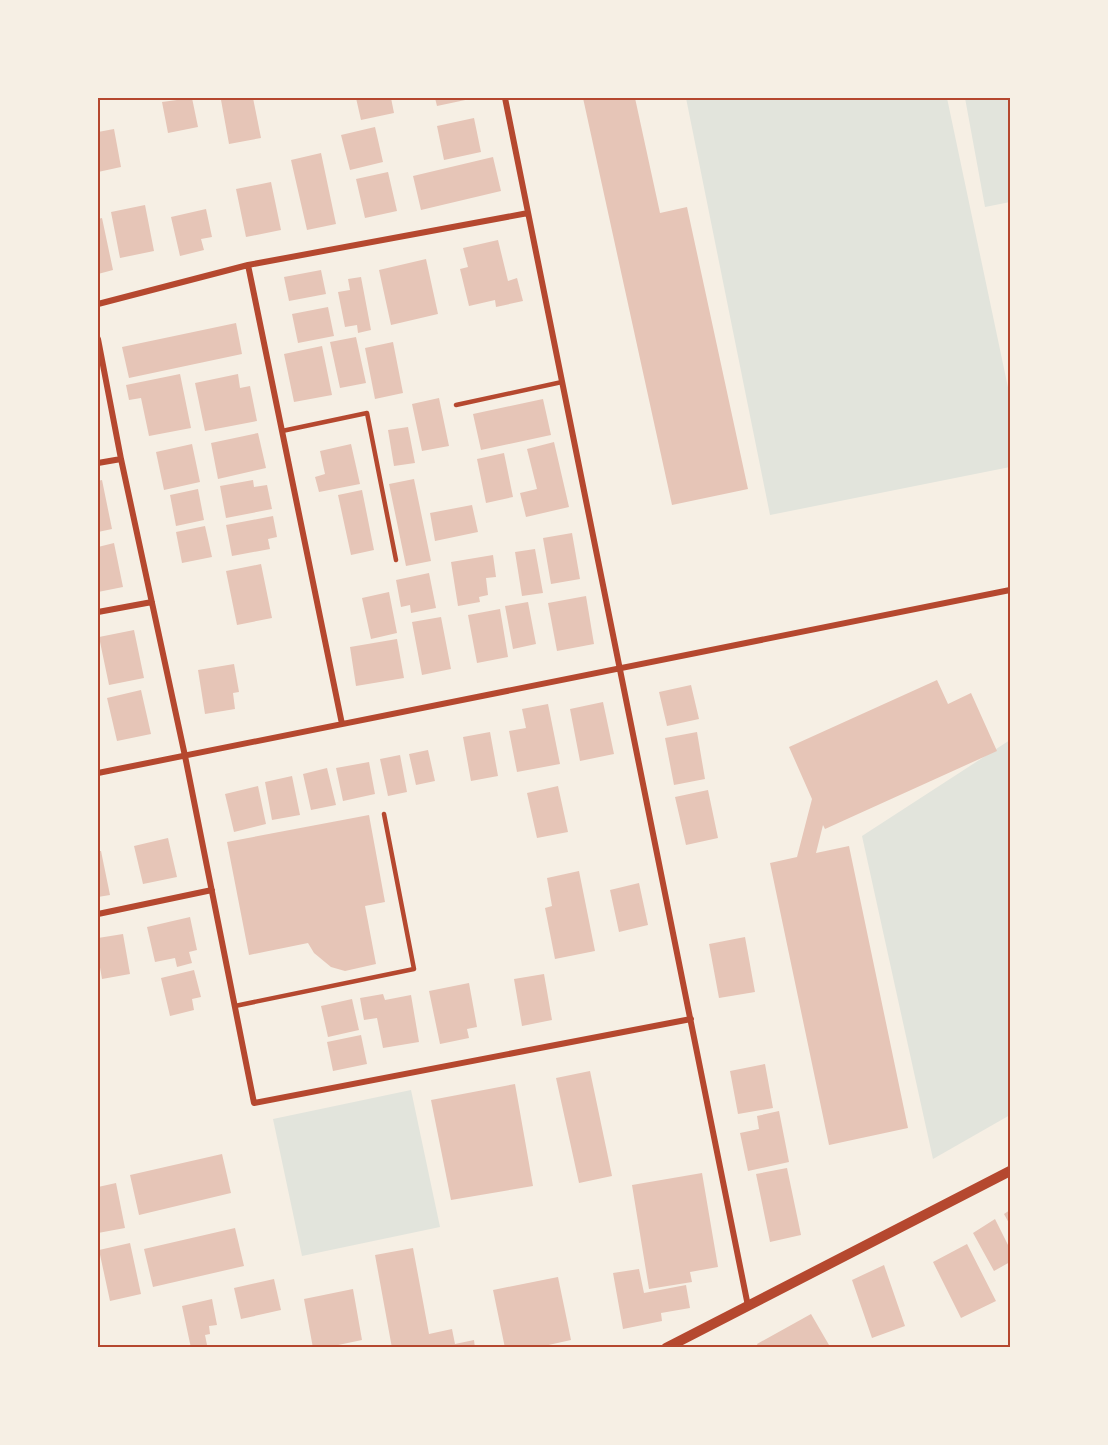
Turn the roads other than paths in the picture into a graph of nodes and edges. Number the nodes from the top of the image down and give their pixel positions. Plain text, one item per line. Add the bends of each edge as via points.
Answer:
1 (505, 98) edge
2 (528, 213) junction
3 (248, 264) junction
4 (98, 304) edge
5 (98, 339) edge
6 (562, 382) junction
7 (456, 405) dead end
8 (282, 431) junction
9 (121, 459) junction
10 (98, 463) edge
11 (396, 560) dead end
12 (1011, 590) edge
13 (152, 602) junction
14 (98, 612) edge
15 (620, 669) junction
16 (342, 724) junction
17 (185, 756) junction
18 (98, 773) edge
19 (384, 814) dead end
20 (212, 890) junction
21 (98, 914) edge
22 (235, 1006) junction
23 (691, 1019) junction
24 (1011, 1171) edge
25 (748, 1306) junction
26 (666, 1347) edge

1 - 2 street
2 - 3 street
2 - 6 street
3 - 4 street
3 - 8 street
5 - 9 street
6 - 7 lane
6 - 15 street
8 - 11 lane via 367,413
8 - 16 street
9 - 10 street
9 - 13 street
12 - 15 street
13 - 14 street
13 - 17 street
15 - 16 street
15 - 23 street
16 - 17 street
17 - 18 street
17 - 20 street
19 - 22 lane via 414,969
20 - 21 street
20 - 22 street
22 - 23 street via 254,1103
23 - 25 street
24 - 25 street
25 - 26 street

